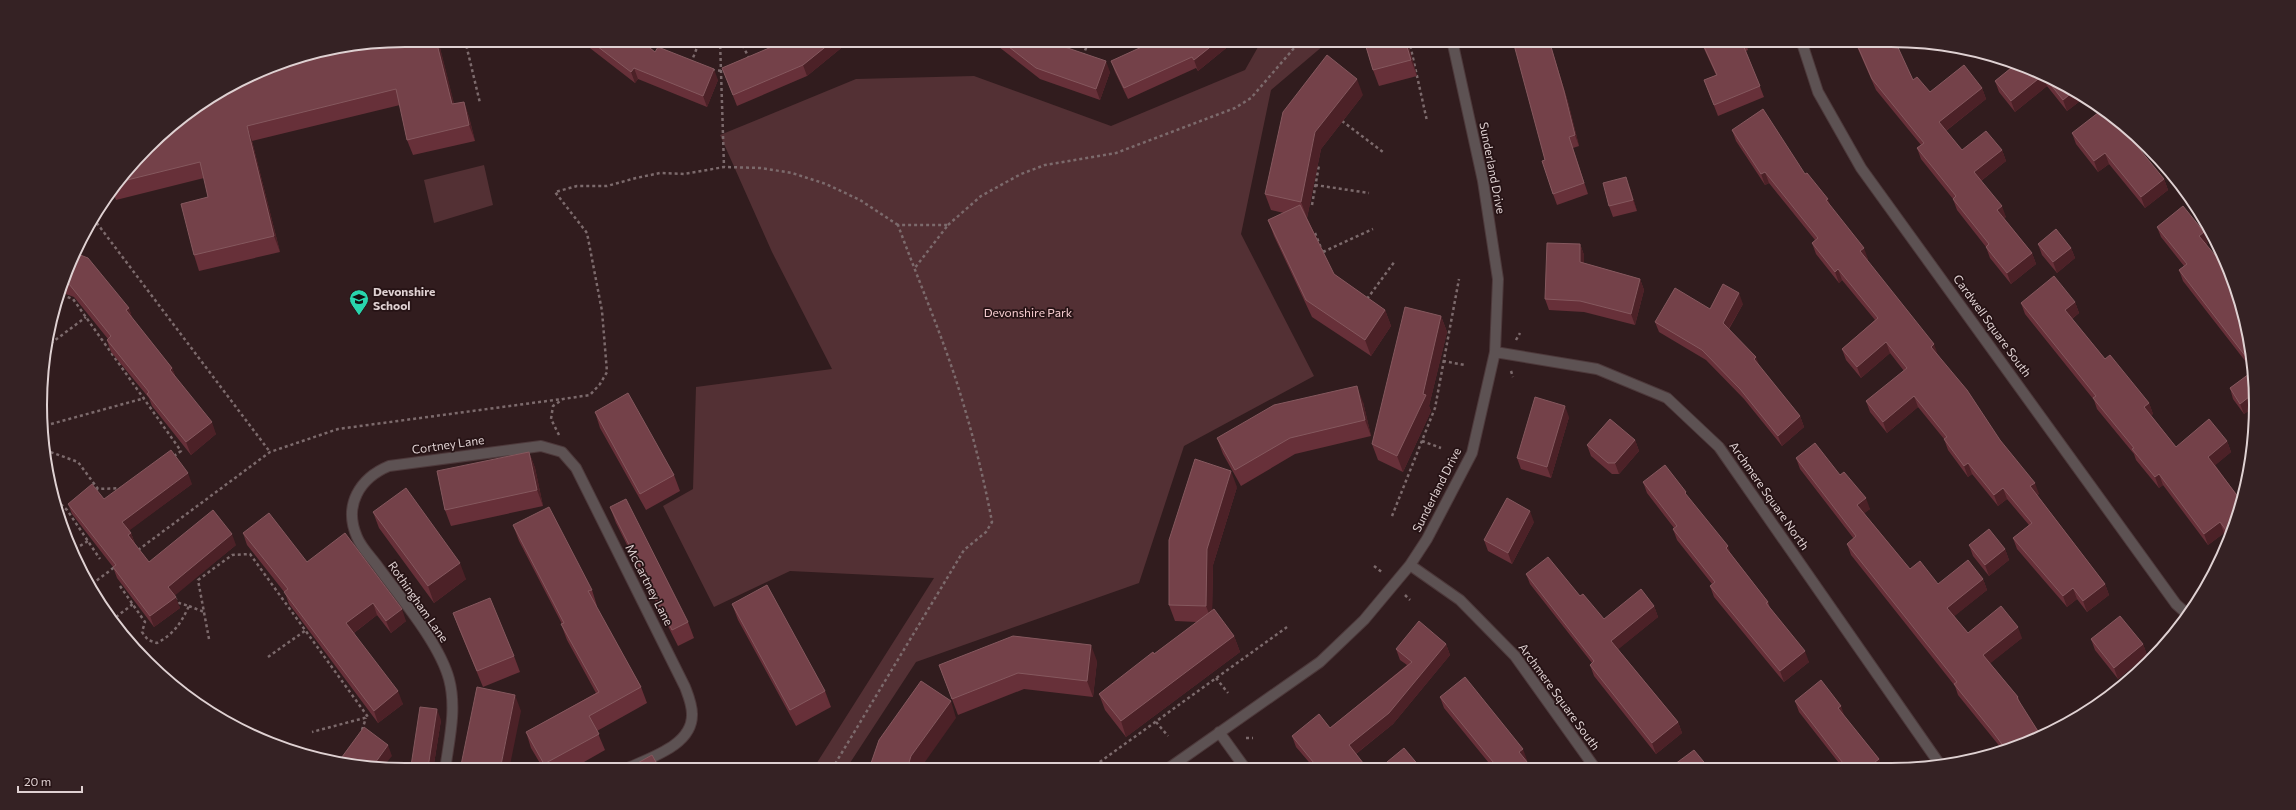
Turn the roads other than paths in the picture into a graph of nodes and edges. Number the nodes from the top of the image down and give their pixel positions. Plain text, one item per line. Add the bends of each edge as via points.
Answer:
1 (1454, 47) edge
2 (1803, 47) edge
3 (1495, 352) junction
4 (576, 468) joint
5 (354, 524) joint
6 (1410, 565) junction
7 (2184, 611) edge
8 (1219, 732) junction
9 (1937, 760) edge
10 (445, 763) edge
11 (638, 763) edge
12 (1176, 763) edge
13 (1241, 763) edge
14 (1591, 763) edge

1 - 3 street, Sunderland Drive via 1483,181 1498,279
2 - 7 street, Cardwell Square South via 1818,92 1861,168 2176,604
3 - 6 street, Sunderland Drive via 1472,453 1427,539
3 - 9 street, Archmere Square North via 1597,369 1667,398 1719,447
4 - 5 street, Cortney Lane via 562,452 542,446 389,466 375,472 363,482 356,495 353,509
4 - 11 street, McCartney Lane via 685,686 692,715 690,725 678,742
5 - 10 street, Rothingham Lane via 357,538 434,645 449,679 453,717
6 - 8 street, Sunderland Drive via 1364,620 1320,662
6 - 14 street, Archmere Square South via 1460,600 1515,656
8 - 12 street, Sunderland Drive
8 - 13 street

